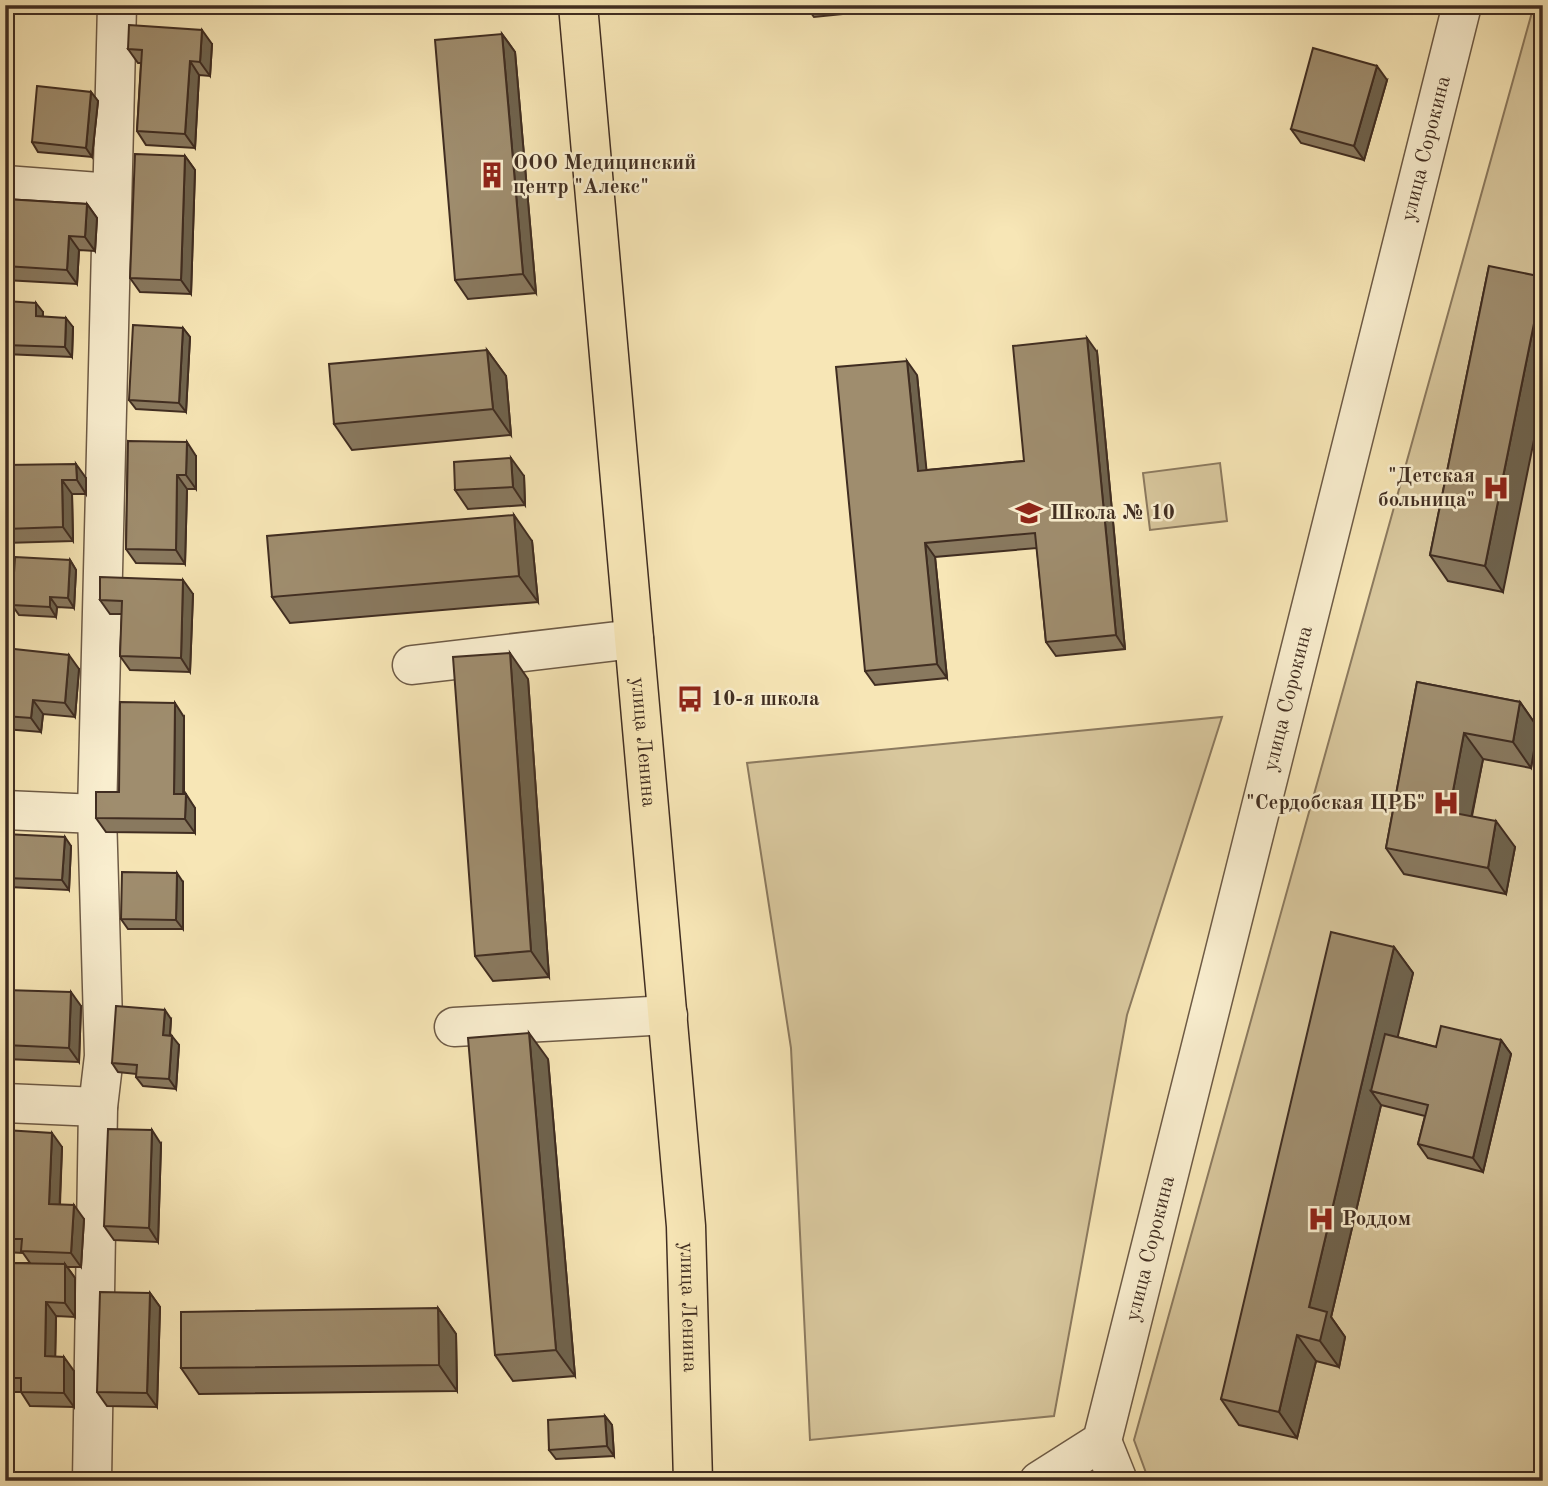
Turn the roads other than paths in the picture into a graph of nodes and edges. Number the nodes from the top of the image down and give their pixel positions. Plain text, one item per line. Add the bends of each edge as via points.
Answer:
1 (117, 5) edge
2 (578, 5) edge
3 (1462, 5) edge
4 (5, 185) edge
5 (111, 193) junction
6 (635, 639) junction
7 (412, 665) dead end
8 (5, 810) edge
9 (97, 814) junction
10 (668, 1015) junction
11 (454, 1027) dead end
12 (5, 1103) edge
13 (98, 1107) junction
14 (1102, 1441) junction
15 (92, 1481) edge
16 (693, 1481) edge
17 (1039, 1481) edge
18 (1118, 1481) edge

1 - 5 street
2 - 6 main road, улица Ленина
3 - 14 street, улица Сорокина
4 - 5 street
5 - 9 street
6 - 7 street
6 - 10 main road, улица Ленина
8 - 9 street
9 - 13 street via 104,1056
10 - 11 street
10 - 16 main road, улица Ленина via 687,1226
12 - 13 street
13 - 15 street
14 - 17 street
14 - 18 street

